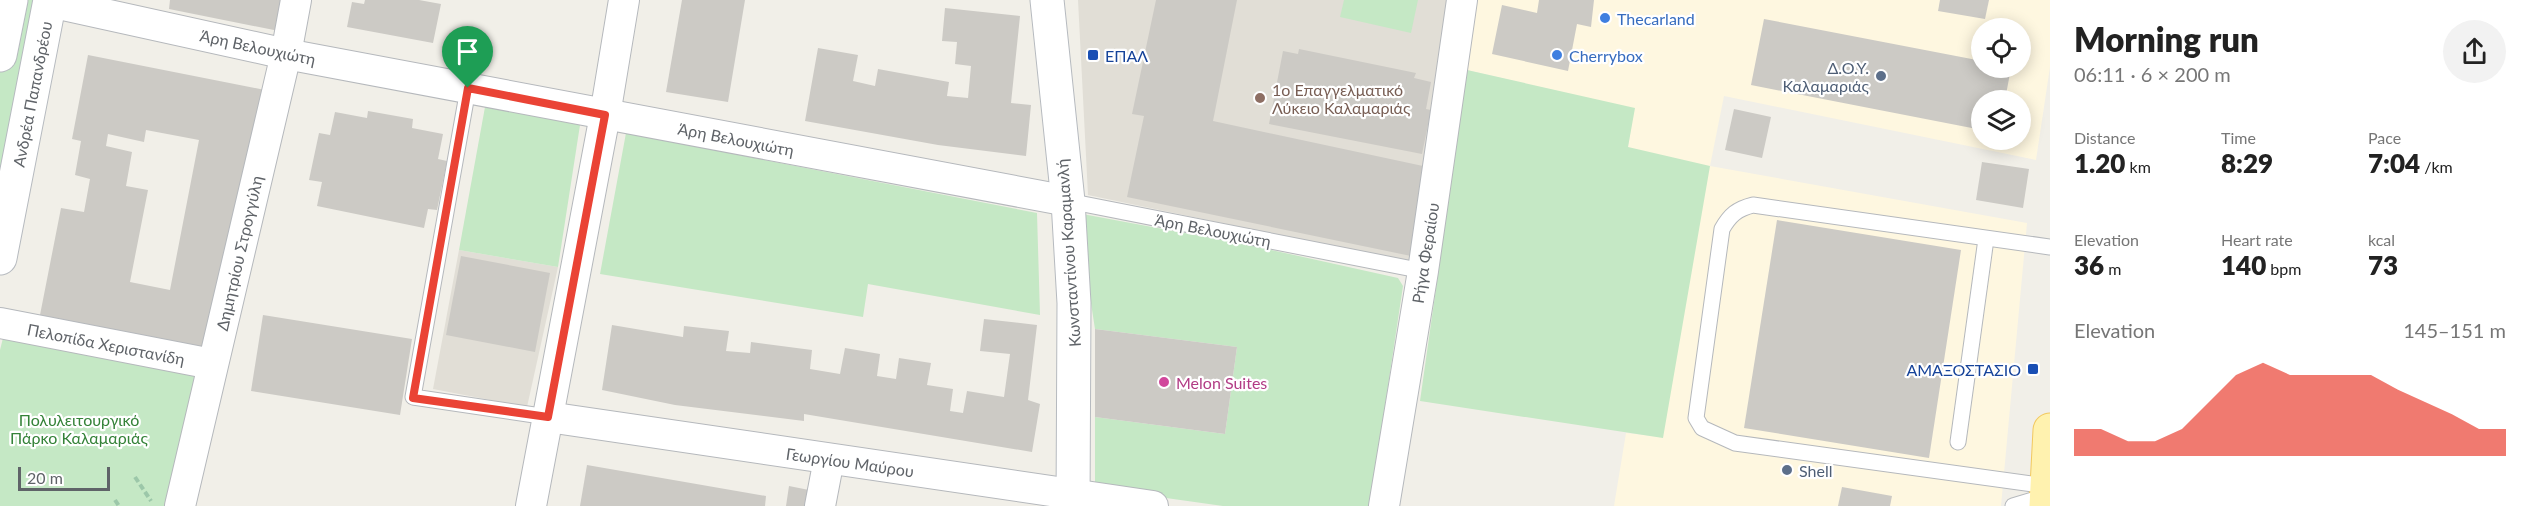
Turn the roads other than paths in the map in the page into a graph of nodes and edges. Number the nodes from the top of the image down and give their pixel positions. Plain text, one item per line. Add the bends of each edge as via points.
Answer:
1 (11, 0) edge
2 (296, 0) edge
3 (624, 0) edge
4 (1047, 0) edge
5 (1462, 0) edge
6 (50, 1) edge
7 (286, 54) junction
8 (0, 56) edge
9 (468, 88) junction
10 (605, 115) junction
11 (1068, 201) junction
12 (1986, 239) junction
13 (2050, 247) edge
14 (0, 258) edge
15 (1422, 271) junction
16 (0, 323) edge
17 (212, 364) junction
18 (548, 417) junction
19 (2050, 430) edge
20 (1958, 442) dead end
21 (829, 459) junction
22 (2048, 499) edge
23 (1073, 500) edge
24 (180, 506) edge
25 (531, 506) edge
26 (820, 506) edge
27 (1153, 506) edge
28 (1384, 506) edge
29 (2013, 506) edge

1 - 8 main road
2 - 7 street, Δημητρίου Στρογγύλη
3 - 10 street
4 - 11 main road, Κωνσταντίνου Καραμανλή
5 - 15 street, Ρήγα Φεραίου
6 - 7 street, Άρη Βελουχιώτη
6 - 14 main road, Ανδρέα Παπανδρέου
7 - 9 street, Άρη Βελουχιώτη
7 - 17 street, Δημητρίου Στρογγύλη
9 - 10 street, Άρη Βελουχιώτη
9 - 18 lane via 413,398
10 - 11 street, Άρη Βελουχιώτη
10 - 18 street
11 - 15 lane, Άρη Βελουχιώτη
11 - 23 main road, Κωνσταντίνου Καραμανλή via 1074,314
12 - 13 lane
12 - 20 lane
12 - 22 lane via 1753,205 1729,216 1722,229 1696,418 1702,428 1735,443
15 - 28 street, Ρήγα Φεραίου
16 - 17 street, Πελοπίδα Χεριστανίδη
17 - 24 street, Δημητρίου Στρογγύλη
18 - 21 street, Γεωργίου Μαύρου
18 - 25 street
19 - 22 main road
21 - 23 street, Γεωργίου Μαύρου
21 - 26 street
22 - 29 lane
23 - 27 street, Γεωργίου Μαύρου

